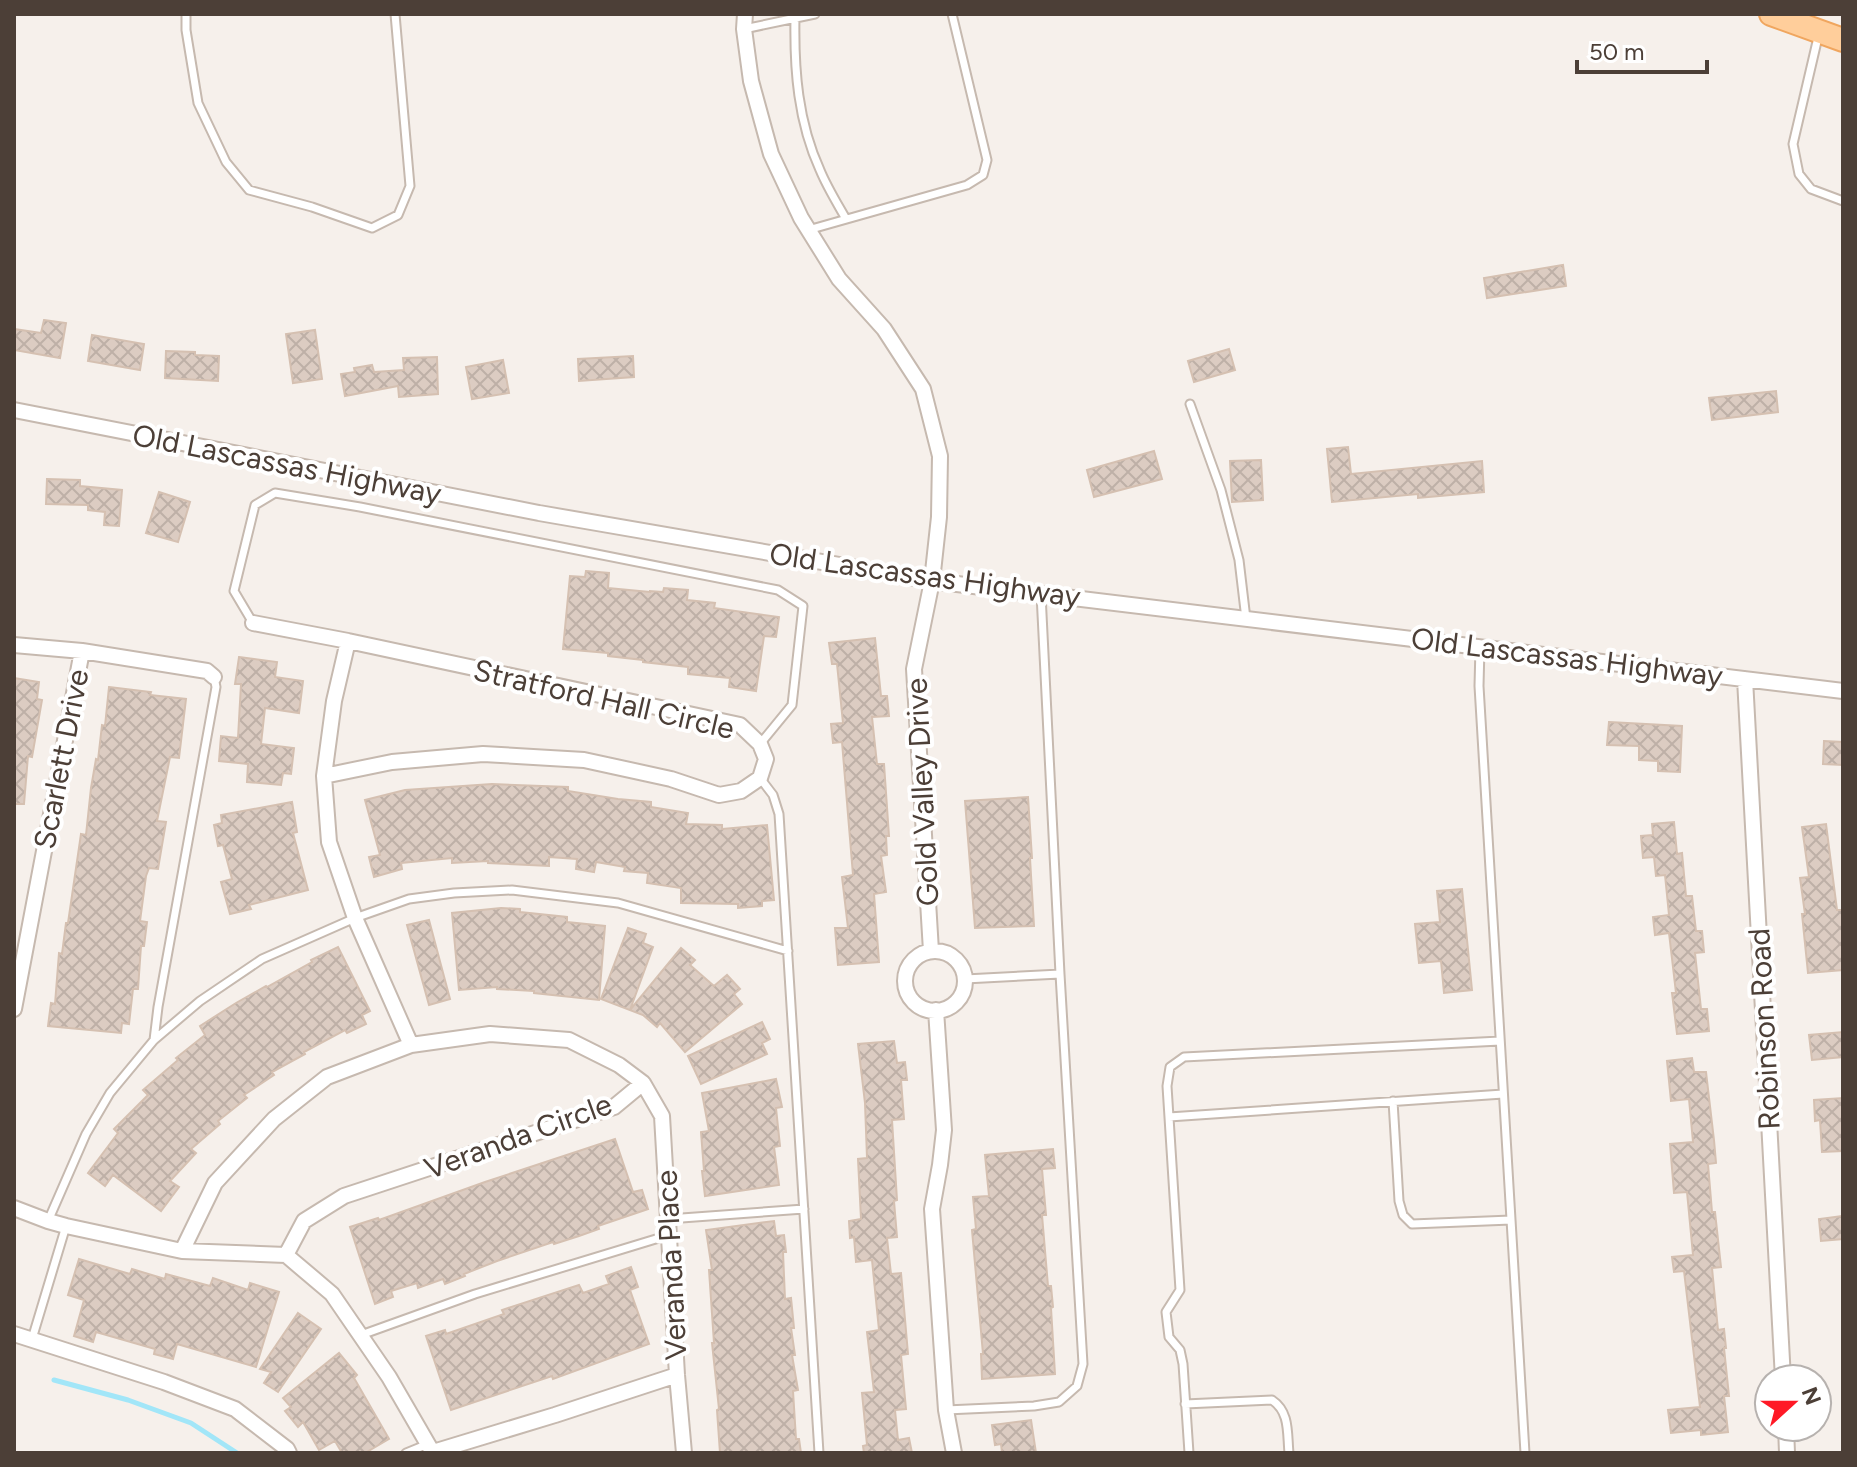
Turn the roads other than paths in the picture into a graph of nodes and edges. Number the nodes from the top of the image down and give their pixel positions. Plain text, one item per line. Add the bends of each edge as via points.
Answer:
1 (186, 14) edge
2 (395, 14) edge
3 (815, 14) edge
4 (952, 14) edge
5 (1771, 14) edge
6 (795, 18) junction
7 (745, 22) edge
8 (1806, 23) edge
9 (1843, 40) edge
10 (1843, 201) edge
11 (846, 219) junction
12 (808, 230) junction
13 (1190, 404) dead end
14 (14, 410) edge
15 (932, 581) junction
16 (1041, 594) junction
17 (1246, 619) junction
18 (253, 623) joint
19 (348, 641) junction
20 (14, 645) edge
21 (1480, 647) junction
22 (82, 651) junction
23 (214, 677) joint
24 (1745, 679) junction
25 (1843, 691) edge
26 (760, 744) junction
27 (324, 776) junction
28 (760, 778) junction
29 (355, 918) junction
30 (788, 951) junction
31 (931, 951) junction
32 (1060, 974) junction
33 (965, 979) junction
34 (14, 1009) edge
35 (936, 1010) junction
36 (154, 1040) junction
37 (1500, 1041) junction
38 (411, 1045) junction
39 (643, 1083) junction
40 (1503, 1094) junction
41 (1393, 1101) junction
42 (1169, 1117) junction
43 (14, 1208) edge
44 (804, 1209) junction
45 (668, 1219) junction
46 (1511, 1220) junction
47 (48, 1221) junction
48 (66, 1226) junction
49 (669, 1235) junction
50 (182, 1251) junction
51 (286, 1255) junction
52 (14, 1334) edge
53 (361, 1335) junction
54 (32, 1340) junction
55 (1782, 1363) edge
56 (677, 1375) junction
57 (1185, 1404) junction
58 (946, 1410) junction
59 (431, 1449) edge
60 (289, 1453) edge
61 (406, 1453) edge
62 (684, 1453) edge
63 (819, 1453) edge
64 (954, 1453) edge
65 (1189, 1453) edge
66 (1289, 1453) edge
67 (1525, 1453) edge

1 - 2 lane via 198,103 226,162 249,190 372,228 398,215 410,186
3 - 6 lane
4 - 11 lane via 987,160 983,175 967,185
5 - 8 main road
6 - 7 lane
6 - 11 lane via 798,100 820,169
7 - 12 street, Gold Valley Drive via 751,81 771,154
8 - 9 main road
8 - 10 lane via 1793,144 1799,174 1811,189
11 - 12 lane
12 - 15 street, Gold Valley Drive via 923,389 940,456
13 - 17 lane via 1221,490 1239,560
14 - 15 street, Old Lascassas Highway via 539,513
15 - 16 street, Old Lascassas Highway
15 - 31 street, Gold Valley Drive via 914,669
16 - 17 street, Old Lascassas Highway
16 - 32 lane
17 - 21 street, Old Lascassas Highway
18 - 19 street, Stratford Hall Circle
18 - 26 lane via 234,591 255,505 275,493 778,590 803,606 792,705
19 - 26 street, Stratford Hall Circle via 740,725
19 - 27 street
20 - 22 street
21 - 24 street, Old Lascassas Highway
21 - 37 lane
22 - 23 street via 207,671
22 - 34 street, Scarlett Drive
23 - 36 lane
24 - 25 street, Old Lascassas Highway
24 - 55 street, Robinson Road
26 - 28 street, Stratford Hall Circle via 766,759
27 - 28 street, Stratford Hall Circle via 392,762 483,754 584,760 719,795 741,791
27 - 29 street via 329,842
28 - 30 lane via 779,814
29 - 30 lane via 409,899 512,890 618,903
29 - 36 lane via 262,959
29 - 38 street
30 - 44 lane
31 - 33 street via 950,955
31 - 35 street via 912,962 905,981 912,1000
32 - 33 lane
32 - 58 lane via 1083,1364 1077,1386 1059,1402
33 - 35 street via 953,1005
35 - 58 street via 944,1130 932,1209
36 - 47 lane via 110,1093
37 - 40 lane
37 - 42 lane via 1184,1057 1170,1067
38 - 39 street, Veranda Circle via 490,1034 569,1040
38 - 50 street, Veranda Circle via 327,1077 274,1119 215,1183
39 - 45 street, Veranda Place via 662,1116
39 - 51 street, Veranda Circle via 614,1107 344,1196 304,1221
40 - 41 lane
40 - 46 lane
41 - 42 lane
41 - 46 lane via 1403,1215 1412,1224
42 - 57 lane via 1180,1290 1166,1312 1169,1337 1180,1350
43 - 47 street
44 - 45 lane
44 - 63 lane
45 - 49 street, Veranda Place
46 - 67 lane
47 - 48 street
48 - 50 street
48 - 54 lane
49 - 53 lane
49 - 56 street, Veranda Place
50 - 51 street
51 - 53 street via 332,1294
52 - 54 street
53 - 59 street
54 - 60 street via 235,1409
56 - 59 street
56 - 62 street, Veranda Place
57 - 65 lane
57 - 66 lane via 1272,1400 1287,1419
58 - 64 street
59 - 61 lane

